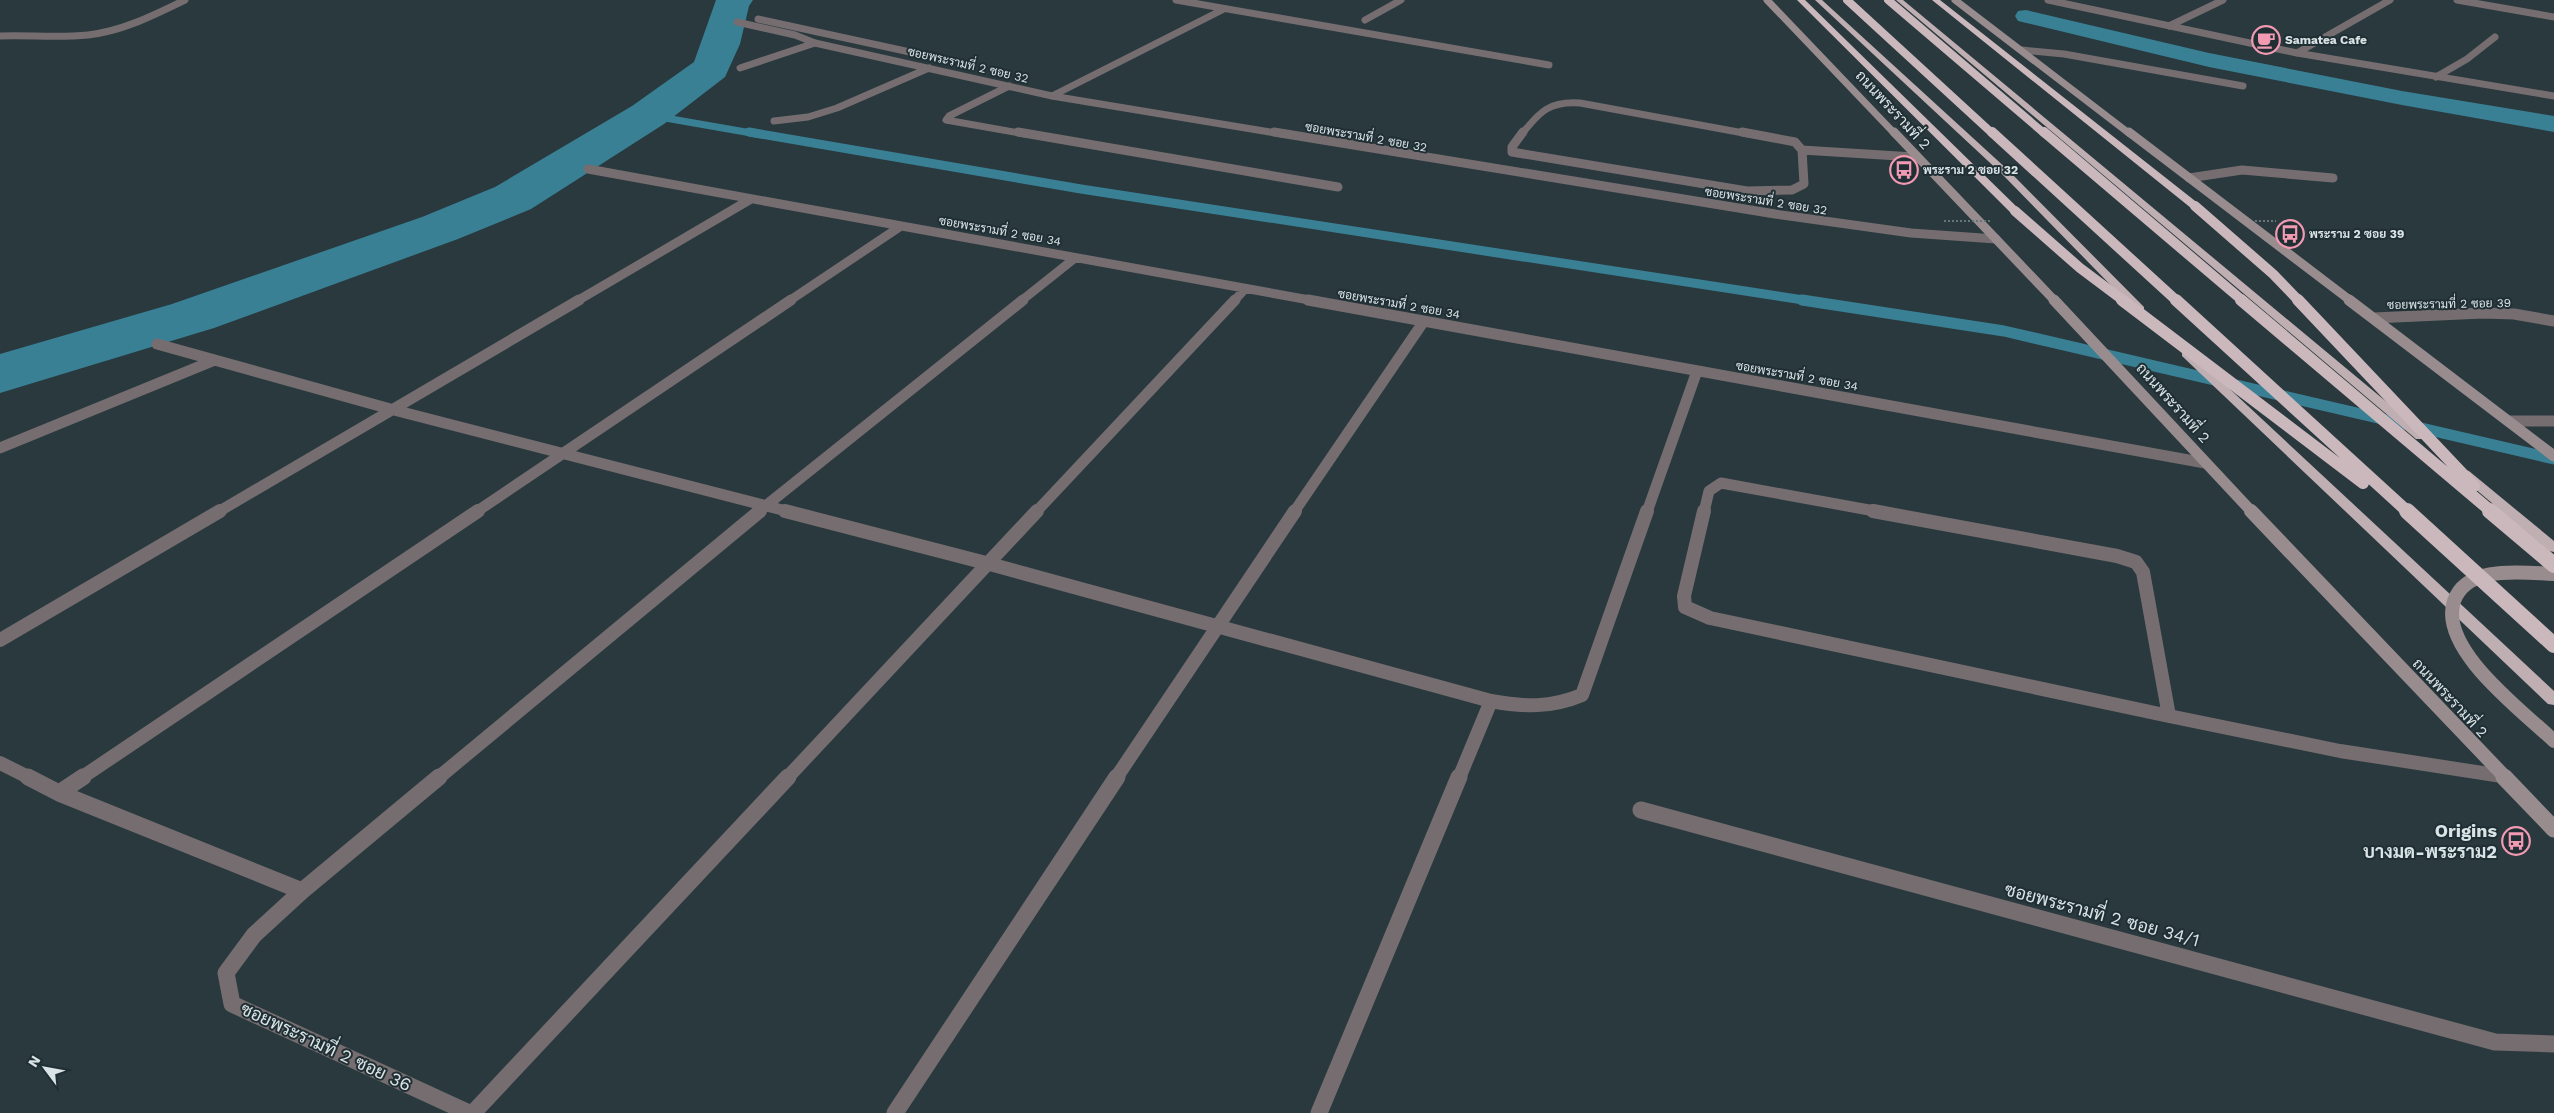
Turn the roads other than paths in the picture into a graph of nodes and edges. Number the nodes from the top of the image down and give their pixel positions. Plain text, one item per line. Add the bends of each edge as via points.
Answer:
1 (185, 0) edge
2 (1176, 0) edge
3 (1401, 0) edge
4 (1767, 0) edge
5 (1801, 0) edge
6 (1818, 0) edge
7 (1847, 0) edge
8 (1888, 0) edge
9 (1899, 0) edge
10 (1936, 0) edge
11 (1955, 0) edge
12 (2054, 0) edge
13 (2223, 0) edge
14 (2390, 0) edge
15 (2457, 0) edge
16 (1224, 9) junction
17 (2552, 16) edge
18 (758, 19) dead end
19 (1365, 20) dead end
20 (736, 22) dead end
21 (2169, 26) junction
22 (0, 36) edge
23 (2495, 37) dead end
24 (859, 41) junction
25 (815, 43) junction
26 (837, 48) junction
27 (2022, 50) junction
28 (2296, 53) junction
29 (942, 59) dead end
30 (1549, 65) dead end
31 (740, 68) dead end
32 (929, 68) junction
33 (2436, 76) junction
34 (1009, 86) junction
35 (2243, 86) dead end
36 (1052, 96) junction
37 (2554, 96) edge
38 (774, 121) dead end
39 (1802, 150) junction
40 (1914, 157) junction
41 (588, 169) dead end
42 (2189, 178) junction
43 (2333, 178) dead end
44 (1338, 187) dead end
45 (750, 199) junction
46 (901, 226) junction
47 (1996, 239) junction
48 (1075, 258) junction
49 (1245, 289) junction
50 (2374, 318) junction
51 (1424, 321) junction
52 (2554, 321) edge
53 (157, 344) dead end
54 (215, 360) junction
55 (1697, 371) junction
56 (394, 410) junction
57 (2509, 421) junction
58 (2554, 421) edge
59 (0, 448) edge
60 (566, 453) junction
61 (2554, 456) edge
62 (2205, 463) junction
63 (767, 505) junction
64 (2526, 540) junction
65 (2440, 541) junction
66 (2554, 548) edge
67 (986, 563) junction
68 (2554, 565) edge
69 (2554, 574) edge
70 (1217, 626) junction
71 (0, 640) edge
72 (2554, 645) edge
73 (2554, 700) edge
74 (1491, 701) junction
75 (2169, 716) junction
76 (2554, 741) edge
77 (0, 763) edge
78 (2502, 776) junction
79 (59, 793) junction
80 (1642, 810) dead end
81 (2554, 830) edge
82 (302, 891) junction
83 (2554, 1044) edge
84 (471, 1113) edge
85 (895, 1113) edge
86 (1319, 1113) edge

1 - 22 street via 106,32
2 - 16 street
3 - 19 street
4 - 40 main road, ถนนพระรามที่ 2
5 - 65 highway, bridge via 2056,248
6 - 73 highway, ถนนพระรามที่ 2 via 2005,172 2176,345
7 - 65 highway, bridge
8 - 64 highway, bridge
9 - 66 highway, bridge
10 - 64 highway, bridge via 2249,251
11 - 27 main road
12 - 21 street
13 - 21 street
14 - 28 street
15 - 17 street
16 - 30 street
16 - 36 street
18 - 24 street
20 - 25 street, ซอยพระรามที่ 2 ซอย 32 via 795,35
21 - 28 street
23 - 33 street via 2467,59
24 - 26 street
24 - 29 street
25 - 26 street, ซอยพระรามที่ 2 ซอย 32
25 - 31 street
26 - 32 street, ซอยพระรามที่ 2 ซอย 32
27 - 35 street via 2064,54
27 - 42 main road
28 - 33 street
32 - 34 street, ซอยพระรามที่ 2 ซอย 32
32 - 38 street via 837,108 808,117
33 - 37 street
34 - 36 street, ซอยพระรามที่ 2 ซอย 32
34 - 44 street via 946,120
36 - 47 street, ซอยพระรามที่ 2 ซอย 32 via 1766,213 1911,233
39 - 39 street via 1804,184 1792,190 1747,191 1512,152 1512,147 1542,110 1563,102 1790,140 1798,143
39 - 40 street
40 - 47 main road, ถนนพระรามที่ 2
41 - 45 street, ซอยพระรามที่ 2 ซอย 34
42 - 43 street via 2242,170
42 - 50 main road
45 - 46 street, ซอยพระรามที่ 2 ซอย 34
45 - 56 street
46 - 48 street, ซอยพระรามที่ 2 ซอย 34
46 - 60 street
47 - 62 main road, ถนนพระรามที่ 2 via 2131,380
48 - 49 street, ซอยพระรามที่ 2 ซอย 34
48 - 63 street
49 - 51 street, ซอยพระรามที่ 2 ซอย 34
49 - 67 street
50 - 52 street, ซอยพระรามที่ 2 ซอย 39 via 2514,314
50 - 57 main road
51 - 55 street, ซอยพระรามที่ 2 ซอย 34
51 - 70 street
53 - 54 street
54 - 56 street
54 - 59 street
55 - 62 street, ซอยพระรามที่ 2 ซอย 34
55 - 74 street via 1582,695 1561,705 1527,708
56 - 60 street
56 - 71 street
57 - 58 street
57 - 61 main road
60 - 63 street
60 - 79 street
62 - 78 main road, ถนนพระรามที่ 2
63 - 67 street
63 - 82 street
64 - 68 highway, bridge
65 - 72 highway, bridge
67 - 70 street
67 - 84 street
69 - 76 main road, bridge via 2522,572 2493,575 2467,583 2456,596 2450,617 2456,637 2468,657
70 - 74 street
70 - 85 street
74 - 86 street
75 - 75 street via 1694,613 1685,607 1684,596 1709,491 1721,483 1732,484 2135,562 2143,572
75 - 78 street via 2340,752
77 - 79 street
78 - 81 main road, ถนนพระรามที่ 2
79 - 82 street
80 - 83 street, ซอยพระรามที่ 2 ซอย 34/1 via 2495,1042
82 - 84 street, ซอยพระรามที่ 2 ซอย 36 via 254,935 226,973 232,1004

